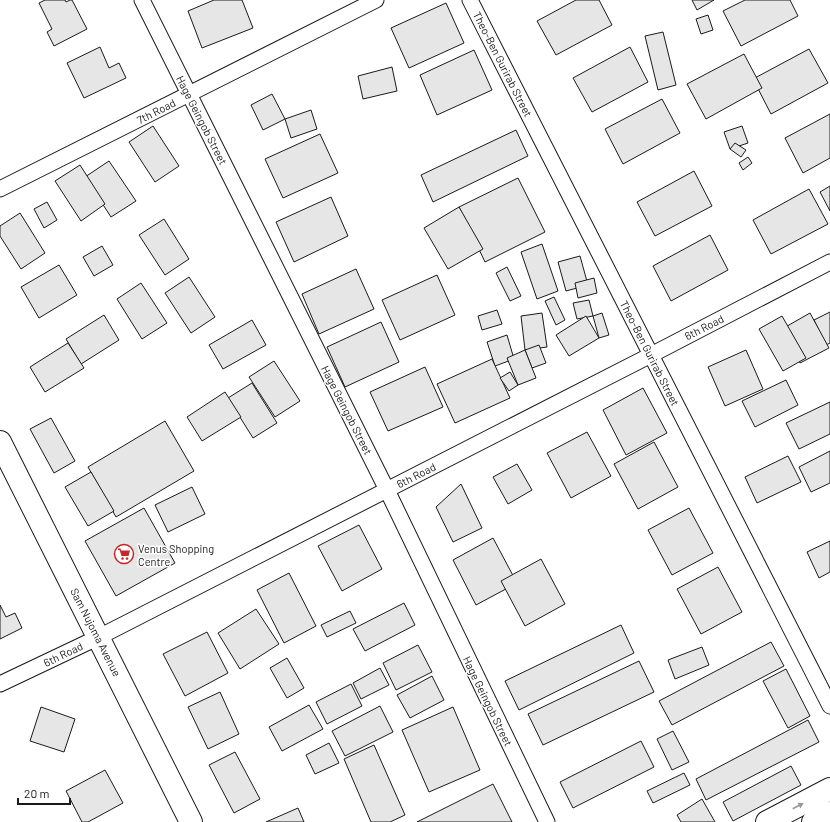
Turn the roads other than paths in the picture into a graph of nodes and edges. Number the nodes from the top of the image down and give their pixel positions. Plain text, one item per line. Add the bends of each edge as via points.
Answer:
1 (142, 0) edge
2 (376, 0) edge
3 (470, 0) edge
4 (190, 94) junction
5 (0, 189) edge
6 (830, 262) edge
7 (651, 355) junction
8 (0, 442) edge
9 (387, 490) junction
10 (98, 637) junction
11 (0, 684) edge
12 (830, 706) edge
13 (830, 789) edge
14 (830, 814) edge
15 (191, 822) edge
16 (547, 822) edge
17 (767, 822) edge
18 (813, 822) edge

1 - 4 street, Hage Geingob Street
2 - 4 street, 7th Road
3 - 7 street, Theo-Ben Gurirab Street
4 - 5 street, 7th Road
4 - 9 street, Hage Geingob Street
6 - 7 street, 6th Road
7 - 9 street, 6th Road
7 - 12 street, Theo-Ben Gurirab Street
8 - 10 main road, Sam Nujoma Avenue
9 - 10 street, 6th Road
9 - 16 street, Hage Geingob Street
10 - 11 street, 6th Road
10 - 15 main road, Sam Nujoma Avenue
17 -> 13 main road
14 - 18 main road

